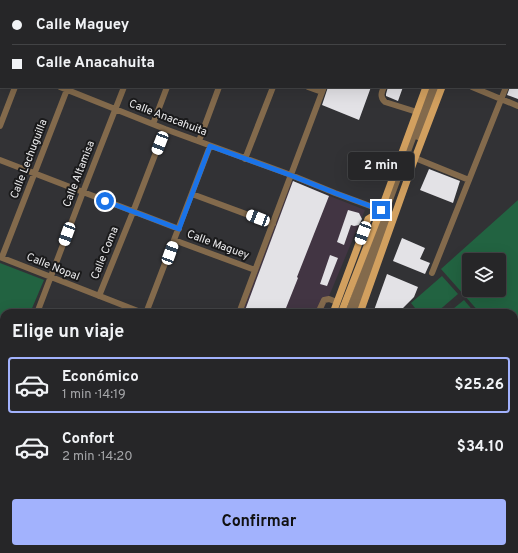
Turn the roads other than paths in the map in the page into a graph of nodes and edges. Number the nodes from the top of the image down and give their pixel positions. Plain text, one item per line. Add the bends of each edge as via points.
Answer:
1 (15, 88) edge
2 (68, 88) edge
3 (124, 88) edge
4 (167, 88) edge
5 (219, 88) edge
6 (272, 88) edge
7 (313, 88) edge
8 (384, 88) edge
9 (426, 88) edge
10 (432, 88) edge
11 (437, 88) edge
12 (442, 88) edge
13 (474, 88) edge
14 (506, 88) edge
15 (323, 90) edge
16 (501, 100) junction
17 (518, 106) edge
18 (116, 109) junction
19 (417, 112) junction
20 (153, 124) junction
21 (0, 126) edge
22 (165, 129) junction
23 (200, 141) junction
24 (210, 146) junction
25 (415, 158) junction
26 (245, 159) junction
27 (0, 160) edge
28 (34, 173) junction
29 (290, 175) junction
30 (469, 180) junction
31 (83, 192) junction
32 (192, 194) junction
33 (381, 210) junction
34 (133, 212) junction
35 (273, 224) junction
36 (179, 229) junction
37 (174, 240) junction
38 (1, 257) edge
39 (255, 270) junction
40 (432, 273) dead end
41 (51, 277) junction
42 (355, 278) junction
43 (342, 290) junction
44 (98, 296) junction
45 (337, 302) junction
46 (39, 309) edge
47 (132, 309) edge
48 (148, 309) edge
49 (240, 309) edge
50 (320, 309) edge
51 (334, 309) edge
52 (343, 309) edge
53 (349, 309) edge
54 (355, 309) edge
55 (361, 309) edge

1 - 21 street
2 - 18 street, Calle Anacahuita
2 - 28 street, Calle Lechuguilla
3 - 18 street, Calle Altamisa
4 - 20 street
5 - 23 street
6 - 26 street
7 - 15 street
8 - 19 street via 381,96 385,102
9 - 19 main road
10 - 53 street
11 - 54 street
12 - 25 main road
13 - 16 street
14 - 16 street
15 - 29 street
16 - 17 street
16 - 30 street
18 - 20 street, Calle Anacahuita
18 - 31 street, Calle Altamisa
19 - 33 main road
20 - 22 street, Calle Anacahuita
22 - 23 street, Calle Anacahuita
22 - 34 street, Calle Coma
23 - 24 street, Calle Anacahuita
24 - 26 street, Calle Anacahuita
24 - 32 street
25 - 30 street
25 - 55 main road
26 - 29 street, Calle Anacahuita
27 - 28 street, Calle Maguey
28 - 31 street, Calle Maguey
28 - 38 street, Calle Lechuguilla
29 - 33 street, Calle Anacahuita
29 - 35 street
30 - 40 street
31 - 34 street, Calle Maguey
31 - 41 street, Calle Altamisa
32 - 35 street
32 - 36 street
33 - 42 main road
33 - 43 main road via 368,219
34 - 36 street, Calle Maguey
34 - 44 street, Calle Coma
35 - 39 street
36 - 37 street
37 - 39 street, Calle Maguey
37 - 48 street
38 - 41 street, Calle Nopal
39 - 49 street
41 - 44 street, Calle Nopal
41 - 46 street, Calle Altamisa
42 - 43 main road
42 - 52 main road
43 - 45 main road
44 - 47 street, Calle Nopal
45 - 50 street via 324,300
45 - 51 main road

